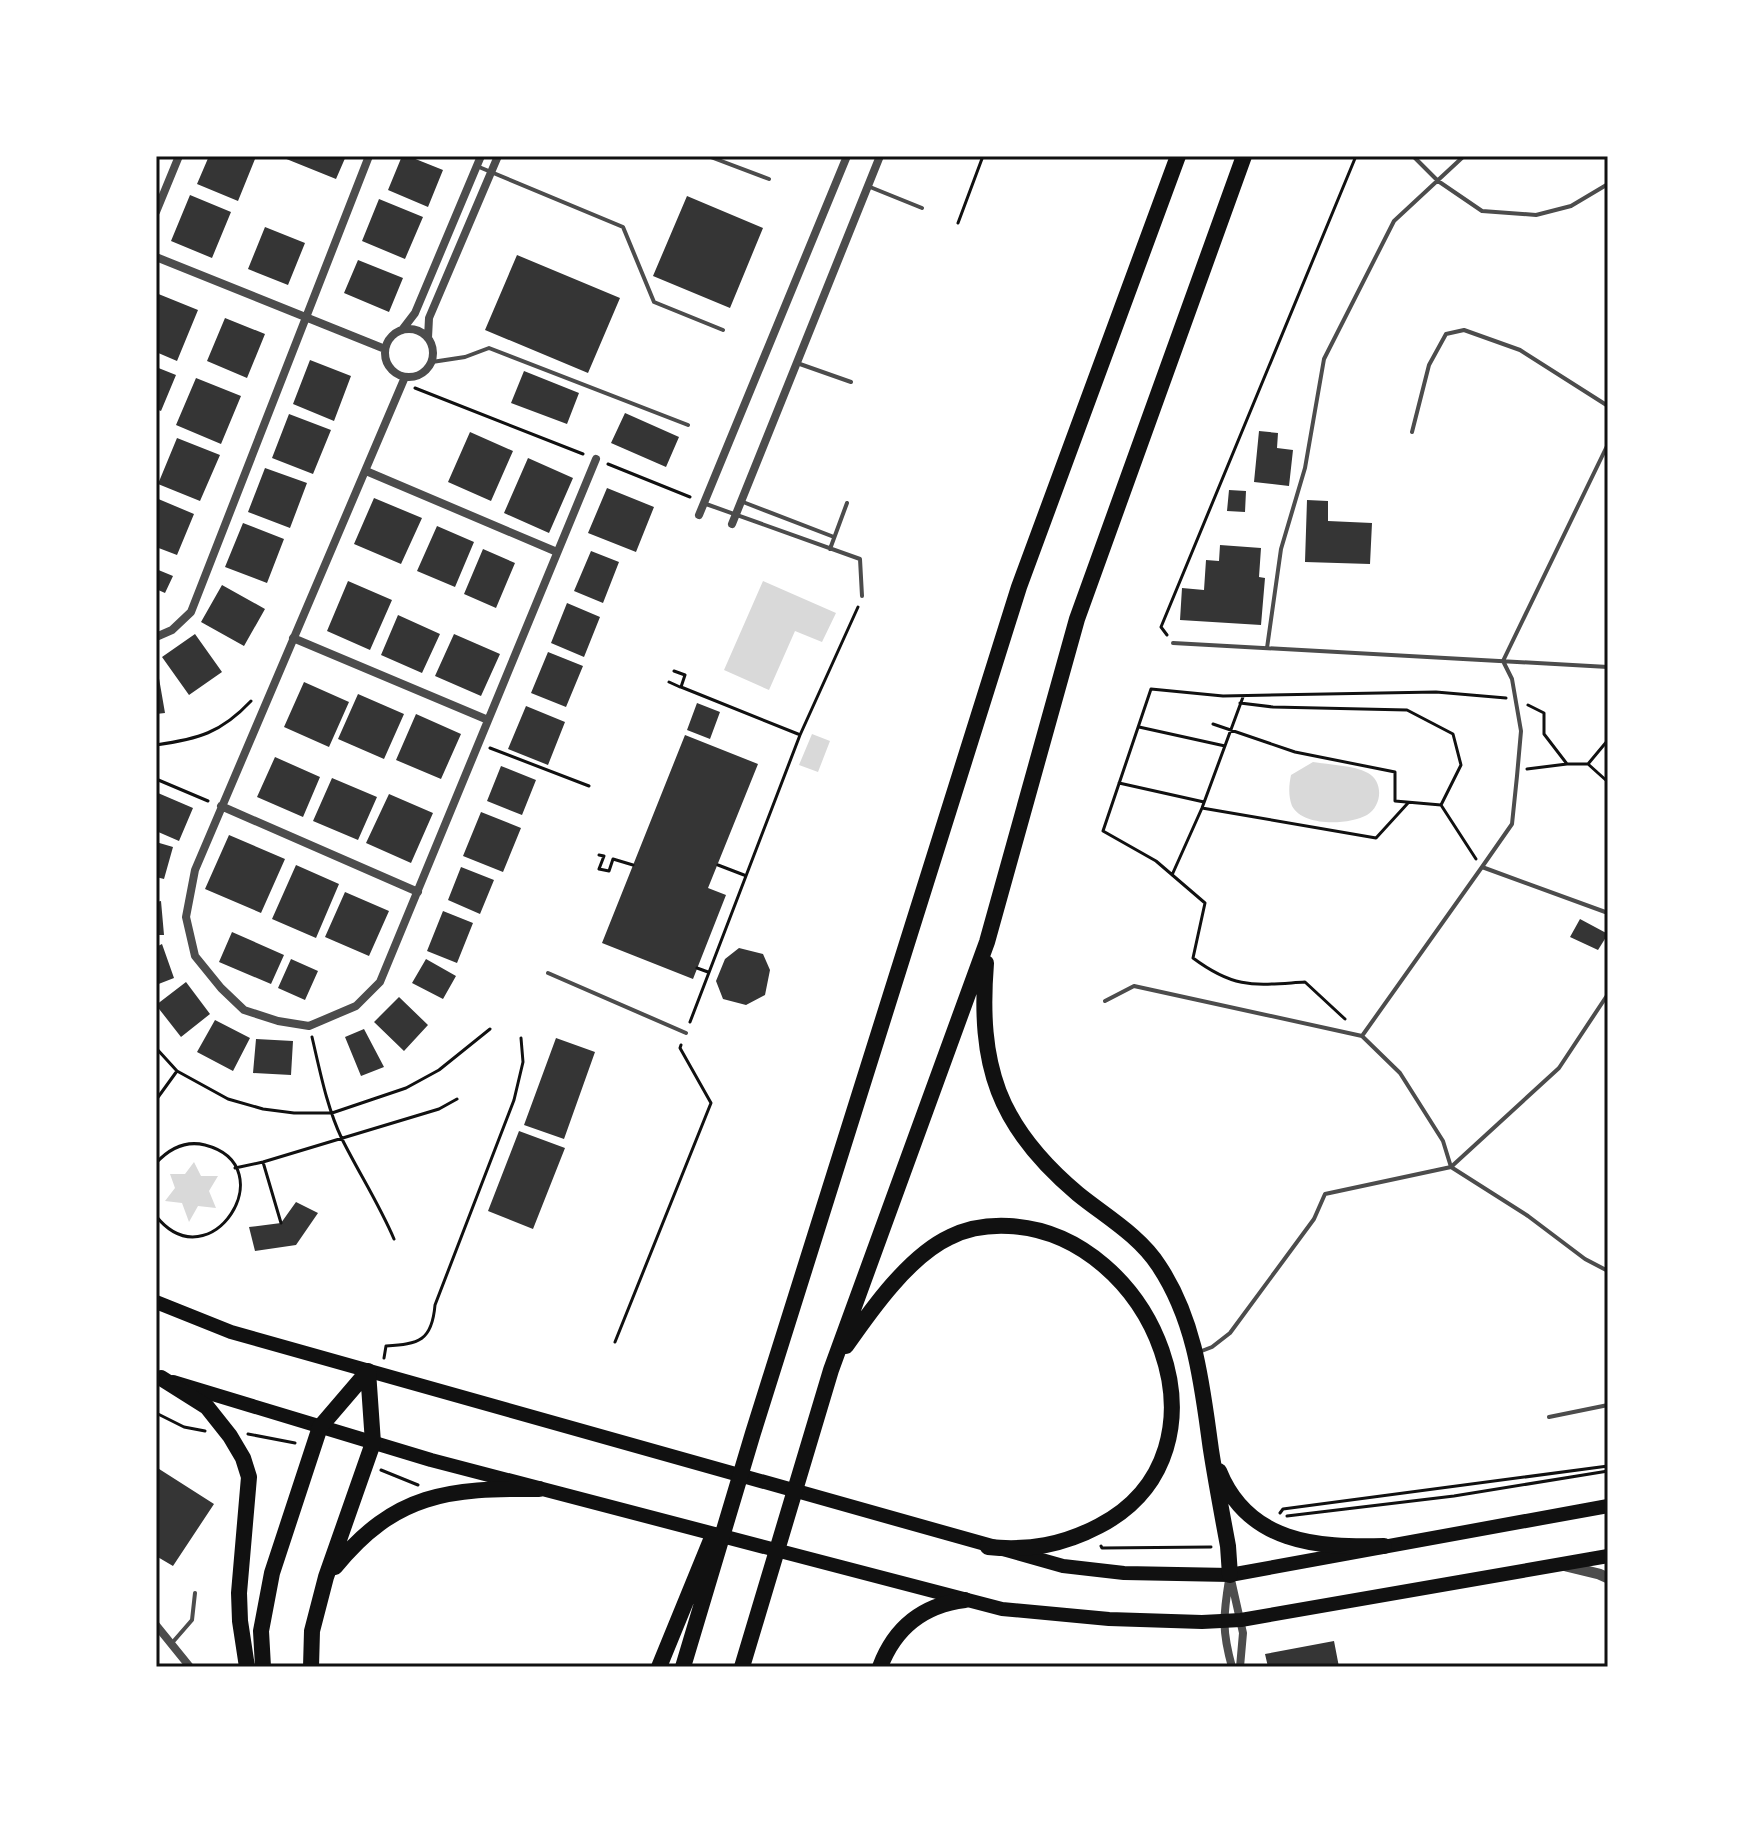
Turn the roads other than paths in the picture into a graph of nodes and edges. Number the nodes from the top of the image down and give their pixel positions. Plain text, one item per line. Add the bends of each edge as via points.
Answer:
1 (179, 156) edge
2 (369, 156) edge
3 (481, 156) edge
4 (498, 156) edge
5 (708, 156) edge
6 (847, 156) edge
7 (880, 156) edge
8 (1178, 156) edge
9 (1244, 156) edge
10 (1413, 156) edge
11 (1464, 156) edge
12 (476, 166) junction
13 (492, 173) junction
14 (769, 179) dead end
15 (1438, 181) junction
16 (1608, 184) edge
17 (867, 186) junction
18 (922, 208) dead end
19 (156, 212) edge
20 (156, 257) edge
21 (304, 317) junction
22 (402, 330) junction
23 (723, 330) dead end
24 (428, 338) junction
25 (385, 349) junction
26 (432, 362) junction
27 (797, 363) junction
28 (404, 380) junction
29 (851, 382) dead end
30 (1608, 406) edge
31 (688, 425) dead end
32 (1412, 432) dead end
33 (1608, 444) edge
34 (596, 459) road end
35 (366, 471) junction
36 (741, 501) junction
37 (704, 503) junction
38 (847, 503) dead end
39 (699, 515) dead end
40 (735, 515) junction
41 (732, 524) dead end
42 (834, 537) junction
43 (830, 549) junction
44 (557, 552) junction
45 (862, 596) road end
46 (156, 637) edge
47 (293, 638) junction
48 (1173, 643) road end
49 (1267, 648) junction
50 (1503, 661) junction
51 (1608, 667) edge
52 (488, 720) junction
53 (221, 806) junction
54 (1482, 867) junction
55 (418, 892) junction
56 (1608, 913) edge
57 (987, 942) junction
58 (548, 973) dead end
59 (1608, 994) edge
60 (1105, 1001) dead end
61 (686, 1033) road end
62 (1362, 1036) junction
63 (1451, 1167) junction
64 (1608, 1271) edge
65 (156, 1302) edge
66 (1197, 1353) junction
67 (831, 1370) junction
68 (368, 1371) junction
69 (159, 1377) edge
70 (1608, 1405) edge
71 (1549, 1417) dead end
72 (320, 1427) junction
73 (753, 1433) junction
74 (373, 1443) junction
75 (1211, 1451) junction
76 (539, 1489) junction
77 (1608, 1506) edge
78 (1384, 1546) junction
79 (988, 1547) junction
80 (1608, 1556) edge
81 (1549, 1566) junction
82 (1230, 1575) junction
83 (326, 1577) junction
84 (1608, 1578) edge
85 (195, 1593) dead end
86 (965, 1600) junction
87 (1241, 1620) junction
88 (1223, 1621) junction
89 (156, 1625) edge
90 (172, 1643) junction
91 (190, 1667) edge
92 (247, 1667) edge
93 (263, 1667) edge
94 (311, 1667) edge
95 (659, 1667) edge
96 (683, 1667) edge
97 (742, 1667) edge
98 (880, 1667) edge
99 (1232, 1667) edge
100 (1240, 1667) edge

1 - 19 street
2 - 21 street
3 - 12 street
4 - 13 street
5 - 14 lane
6 - 37 street
7 - 17 street
8 - 73 highway via 1019,587
9 - 57 highway via 1077,619
10 - 15 lane
11 - 15 lane
12 - 13 lane
12 - 22 street via 415,313
13 - 23 lane via 623,227 654,302
13 - 24 street via 429,318
15 - 16 lane via 1482,211 1536,215 1571,206
15 - 49 lane via 1394,221 1324,359 1305,468 1281,549
17 - 18 lane
17 - 27 street
20 - 21 street
21 - 25 street
21 - 46 street via 191,612
22 - 24 street via 416,330
22 - 25 street
24 - 26 street
25 - 28 street via 387,364
26 - 28 street via 421,374
26 - 31 lane via 489,348
27 - 29 lane
27 - 36 street
28 - 35 street
30 - 32 lane via 1520,350 1464,330 1446,334 1429,365
33 - 50 lane
34 - 44 street
35 - 44 street
35 - 47 street
36 - 40 street
36 - 42 lane
37 - 39 street
37 - 40 lane
38 - 42 lane
40 - 41 street
40 - 43 lane
42 - 43 lane
43 - 45 lane via 860,559
44 - 52 street
47 - 52 street
47 - 53 street
48 - 49 lane
49 - 50 lane
50 - 51 lane
50 - 54 lane via 1512,679 1521,731 1517,776 1512,824
52 - 55 street
53 - 55 street
53 - 55 street via 195,870 186,917 195,956 244,1010 309,1026 356,1006 380,982
54 - 56 lane
54 - 62 lane
57 - 66 highway via 985,1044 1006,1110 1048,1167 1136,1239 1158,1264
57 - 67 highway
58 - 61 lane
59 - 63 lane via 1559,1068
60 - 62 lane via 1134,986
62 - 63 lane via 1400,1073 1443,1141
63 - 64 lane
63 - 66 lane via 1325,1194 1314,1219 1230,1333
65 - 68 main road via 231,1332
66 - 75 highway
67 - 79 highway via 893,1285 924,1254 975,1229 1026,1227 1054,1234 1085,1251 1134,1297 1167,1363 1172,1393 1172,1421 1155,1474 1126,1509 1090,1531 1046,1546
67 - 97 highway
68 - 72 highway
68 - 74 highway
68 - 79 main road
69 - 72 main road
69 - 92 highway via 207,1407 230,1436 249,1477 239,1593
70 - 71 lane
72 - 74 main road
72 - 93 highway via 272,1573 261,1631
73 - 95 highway
73 - 96 highway
74 - 76 main road
74 - 83 highway
75 - 78 highway via 1241,1505 1268,1529 1319,1545
75 - 82 highway
76 - 83 highway via 500,1488 436,1497 387,1516
76 - 86 main road
77 - 78 main road
78 - 82 main road
79 - 82 main road via 1063,1566
80 - 81 main road
81 - 84 street via 1584,1569
81 - 87 main road
82 - 87 street
82 - 88 street
83 - 94 highway via 312,1631
85 - 90 lane via 192,1620
86 - 88 main road via 1002,1609 1109,1619
86 - 98 highway via 944,1602 918,1614 901,1629
87 - 88 main road
87 - 100 street
88 - 99 street
89 - 90 street
90 - 91 street

